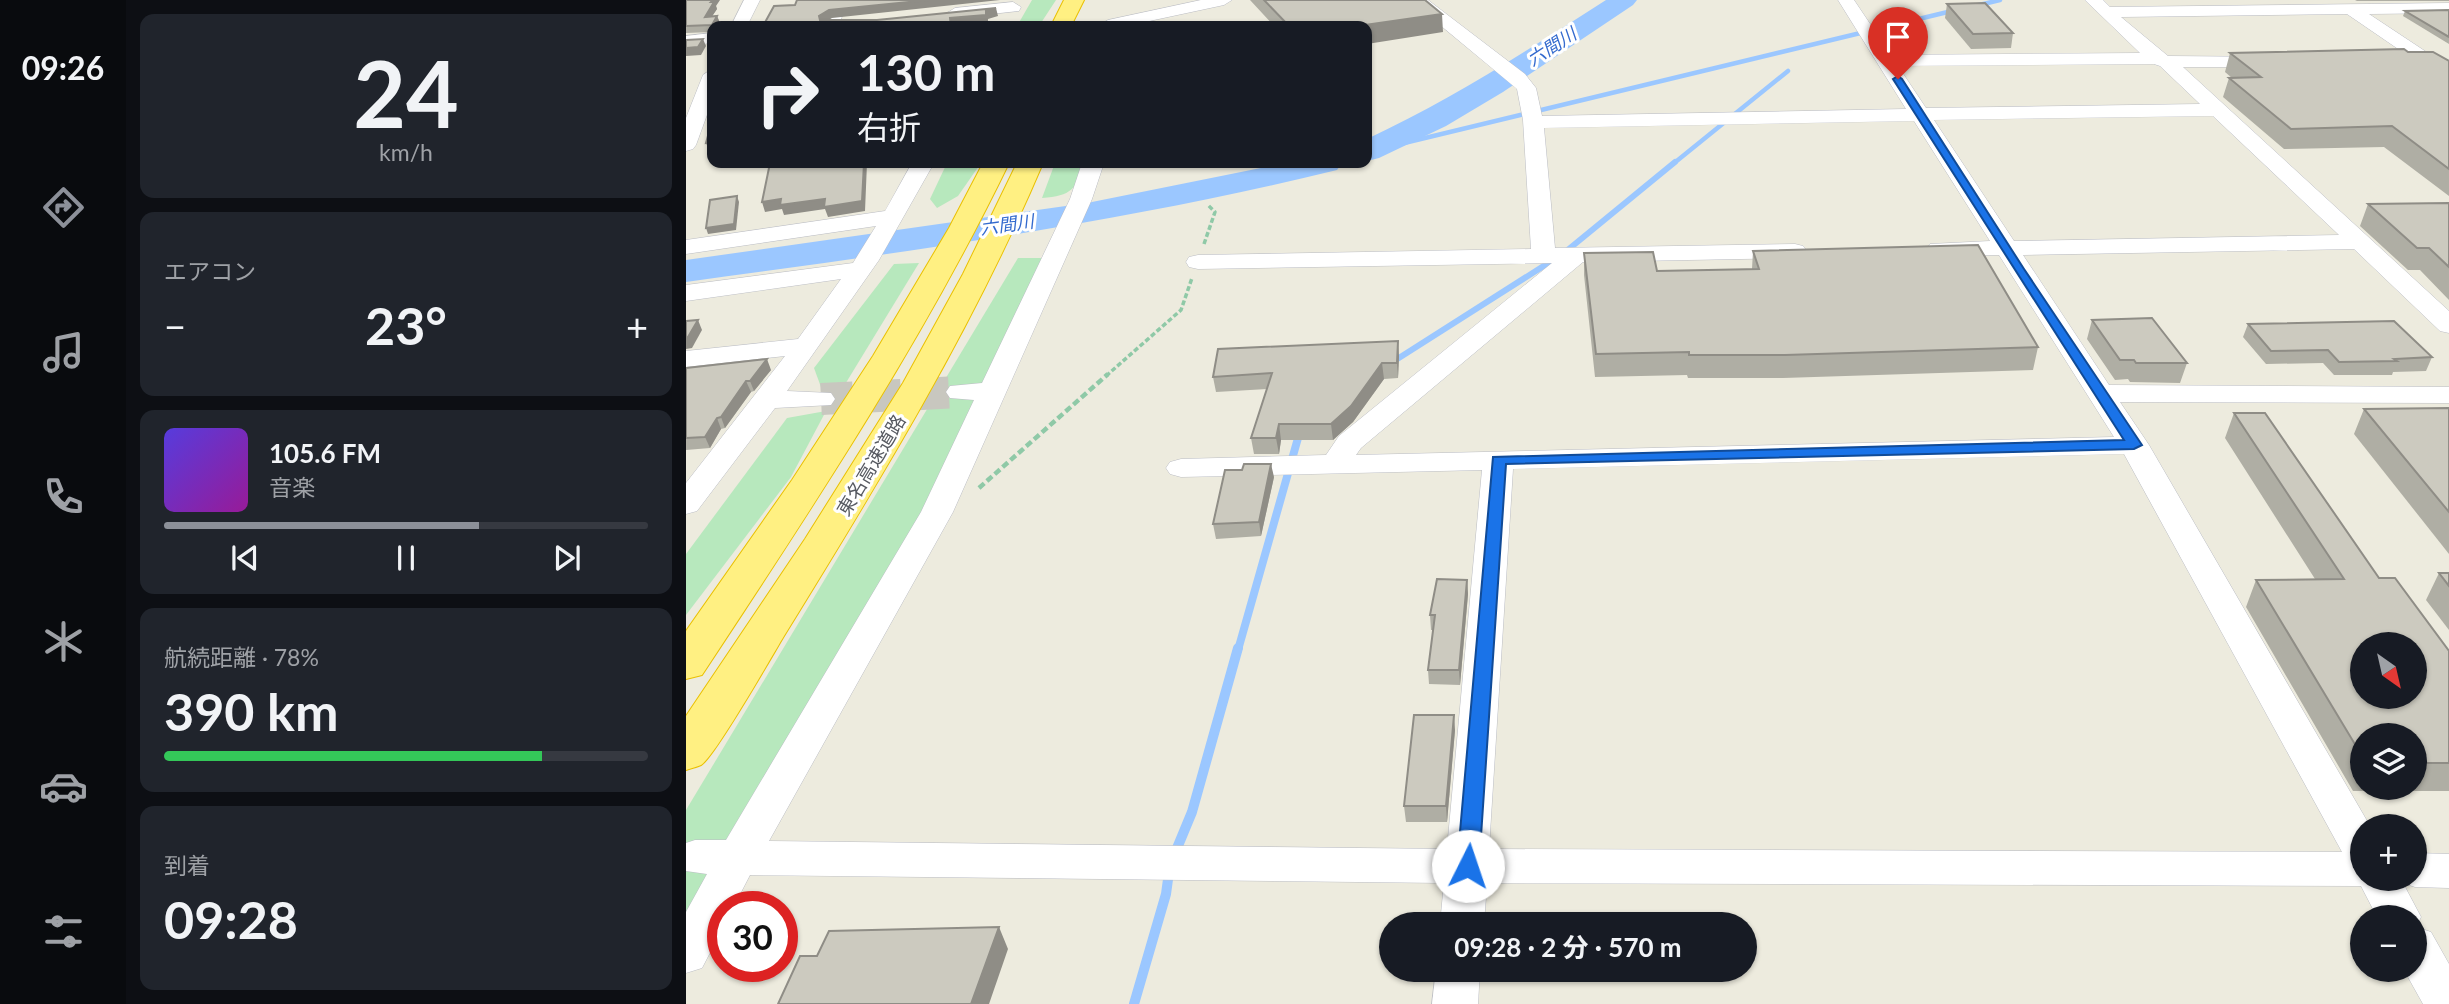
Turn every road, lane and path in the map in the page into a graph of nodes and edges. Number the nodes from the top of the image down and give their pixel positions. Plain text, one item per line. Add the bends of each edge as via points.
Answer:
1 (752, 0) edge
2 (841, 0) edge
3 (1074, 0) edge
4 (1145, 0) edge
5 (1224, 0) edge
6 (1418, 0) edge
7 (1846, 0) edge
8 (1015, 4) edge
9 (2343, 5) edge
10 (2394, 5) edge
11 (2100, 6) edge
12 (2445, 11) edge
13 (935, 15) edge
14 (1097, 20) edge
15 (742, 21) edge
16 (836, 21) edge
17 (1005, 21) edge
18 (1064, 21) edge
19 (1118, 21) edge
20 (1139, 21) edge
21 (1143, 21) edge
22 (707, 39) edge
23 (686, 41) edge
24 (2396, 58) edge
25 (2423, 58) junction
26 (2161, 60) junction
27 (2288, 60) edge
28 (1886, 61) junction
29 (2449, 75) edge
30 (704, 84) edge
31 (2216, 110) junction
32 (1921, 115) junction
33 (1532, 122) junction
34 (707, 140) edge
35 (686, 143) edge
36 (920, 168) edge
37 (995, 168) edge
38 (1028, 168) edge
39 (1091, 168) edge
40 (1208, 205) dead end
41 (889, 222) junction
42 (984, 227) junction
43 (2360, 242) junction
44 (686, 247) edge
45 (2005, 248) junction
46 (1908, 249) edge
47 (1812, 251) edge
48 (1543, 254) junction
49 (1578, 254) junction
50 (1198, 261) junction
51 (864, 264) junction
52 (686, 293) edge
53 (2449, 293) edge
54 (2416, 294) junction
55 (2449, 325) edge
56 (807, 346) junction
57 (686, 359) edge
58 (995, 391) junction
59 (960, 392) tunnel mouth
60 (2099, 393) junction
61 (2449, 395) edge
62 (821, 399) tunnel mouth
63 (768, 400) junction
64 (2134, 445) junction
65 (1498, 460) junction
66 (719, 461) junction
67 (686, 462) edge
68 (1335, 464) junction
69 (1181, 468) dead end
70 (686, 504) edge
71 (937, 512) junction
72 (686, 664) edge
73 (689, 750) edge
74 (2350, 829) edge
75 (695, 857) dead end
76 (738, 858) junction
77 (1468, 866) junction
78 (2350, 869) edge
79 (2427, 870) edge
80 (2449, 871) edge
81 (1463, 912) edge
82 (686, 954) edge
83 (2427, 968) edge
84 (1457, 982) edge
85 (1455, 1004) edge
86 (2447, 1004) edge

1 - 15 street
2 - 16 street
3 - 18 highway
4 - 20 street
5 - 21 street
6 - 33 street via 1518,78 1527,88
7 - 28 street
8 - 13 street
8 - 17 street
9 - 10 street
9 - 11 street
9 - 25 street
10 - 12 street
11 - 26 street
14 - 19 street
22 - 23 street
24 - 25 street
25 - 29 street
26 - 27 street
26 - 28 street
26 - 31 street
28 - 32 street
30 - 35 street
31 - 32 street
31 - 43 street
32 - 33 street
32 - 45 street
33 - 48 street
34 - 35 street
36 - 41 street
37 - 42 highway, 東名高速道路
38 - 42 highway, 東名高速道路 via 1011,207
39 - 58 street
40 - 50 path via 1215,212
41 - 44 street
41 - 51 street
42 - 72 highway, 東名高速道路 via 955,247 798,500
42 - 73 highway, 東名高速道路 via 937,353 852,498
43 - 45 street
43 - 54 street
45 - 46 street
45 - 60 street
47 - 49 street
48 - 49 street
48 - 50 street
49 - 68 street via 1350,442
50 - 71 path via 1181,310 986,483 958,506
51 - 52 street
51 - 56 street
53 - 54 street
54 - 55 street
56 - 57 street
56 - 63 street
58 - 59 street
58 - 71 street
60 - 61 street
60 - 64 street
62 - 63 street
63 - 66 street
64 - 65 street
64 - 74 street
65 - 68 street
65 - 77 street
66 - 67 street
66 - 70 street
68 - 69 street
71 - 76 street
75 - 76 street
76 - 77 street
76 - 82 street
77 - 78 street
77 - 81 street
79 - 80 street
83 - 86 street
84 - 85 street

